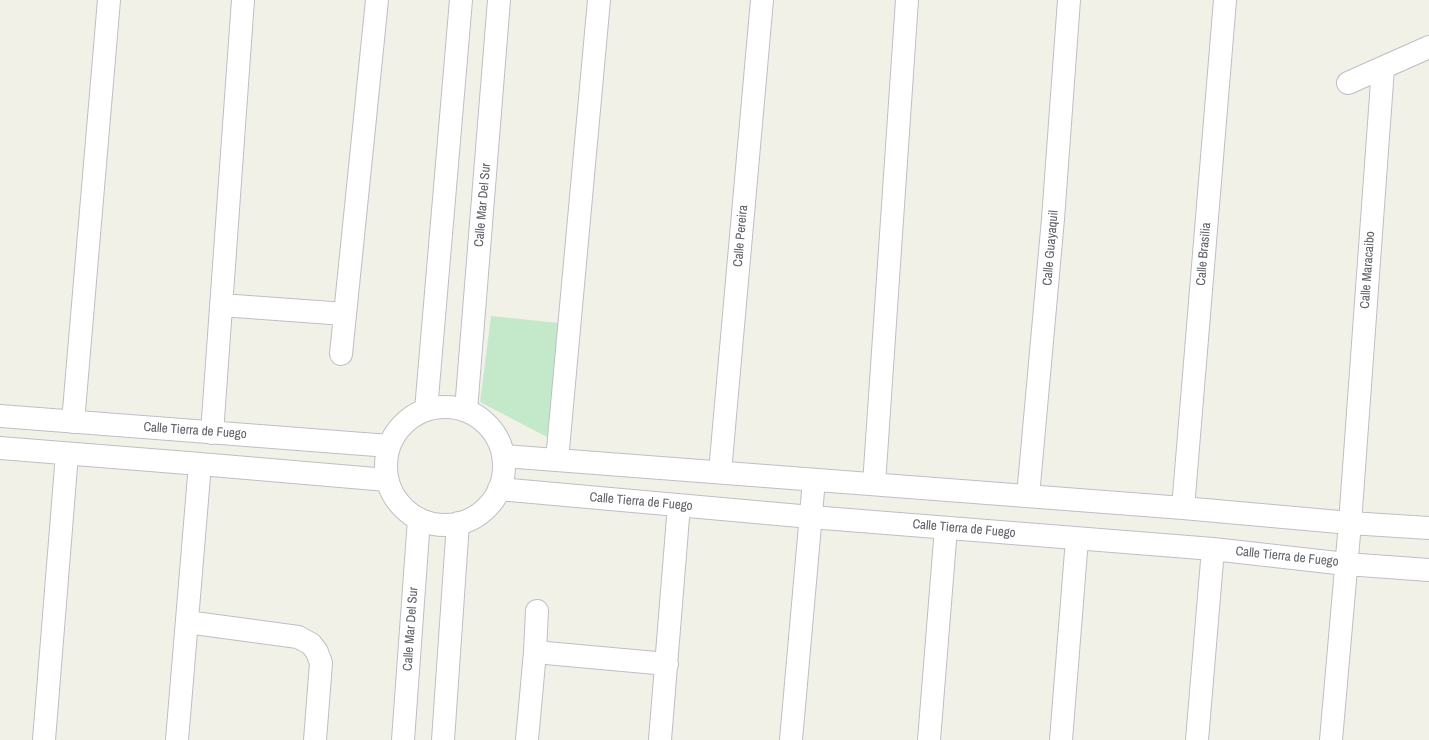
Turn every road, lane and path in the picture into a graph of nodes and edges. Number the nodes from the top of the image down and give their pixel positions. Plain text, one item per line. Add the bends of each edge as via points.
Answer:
1 (109, 0) edge
2 (244, 0) edge
3 (377, 0) edge
4 (460, 0) edge
5 (499, 0) edge
6 (599, 0) edge
7 (762, 0) edge
8 (907, 0) edge
9 (1069, 0) edge
10 (1225, 0) edge
11 (1429, 47) edge
12 (1383, 68) junction
13 (1348, 83) dead end
14 (221, 305) junction
15 (345, 314) junction
16 (341, 354) dead end
17 (426, 410) junction
18 (466, 410) junction
19 (0, 416) edge
20 (73, 422) junction
21 (212, 433) junction
22 (389, 446) junction
23 (0, 448) edge
24 (67, 454) junction
25 (504, 456) junction
26 (557, 460) junction
27 (200, 464) junction
28 (720, 472) junction
29 (387, 480) junction
30 (814, 480) junction
31 (874, 484) junction
32 (500, 489) junction
33 (1028, 496) junction
34 (679, 505) junction
35 (1183, 508) junction
36 (811, 517) junction
37 (419, 519) junction
38 (1350, 523) junction
39 (458, 524) junction
40 (946, 528) junction
41 (1429, 528) edge
42 (1078, 538) junction
43 (1213, 549) junction
44 (1346, 564) junction
45 (1429, 570) edge
46 (537, 611) dead end
47 (187, 622) junction
48 (535, 652) junction
49 (667, 664) junction
50 (44, 740) edge
51 (177, 740) edge
52 (315, 740) edge
53 (403, 740) edge
54 (443, 740) edge
55 (527, 740) edge
56 (660, 740) edge
57 (791, 740) edge
58 (929, 740) edge
59 (1061, 740) edge
60 (1197, 740) edge
61 (1331, 740) edge

1 - 20 street
2 - 14 street
3 - 15 street
4 - 17 street
5 - 18 street, Calle Mar Del Sur
6 - 26 street
7 - 28 street, Calle Pereira
8 - 31 street
9 - 33 street, Calle Guayaquil via 1053,218
10 - 35 street, Calle Brasilia
11 - 12 street
12 - 13 street
12 - 38 street, Calle Maracaibo
14 - 15 street
14 - 21 street
15 - 16 street
17 - 18 street via 446,406
17 - 22 street via 403,424
18 - 25 street via 484,421 497,437
19 - 20 street, Calle Tierra de Fuego
20 - 21 street, Calle Tierra de Fuego
21 - 22 street, Calle Tierra de Fuego
22 - 29 street
23 - 24 street
24 - 27 street
24 - 50 street
25 - 26 street
25 - 32 street via 504,473
26 - 28 street
27 - 29 street
27 - 47 street
28 - 30 street
29 - 37 street via 399,503
30 - 31 street
30 - 36 street
31 - 33 street
32 - 34 street, Calle Tierra de Fuego
32 - 39 street via 483,511
33 - 35 street
34 - 36 street, Calle Tierra de Fuego
34 - 49 street
35 - 38 street
36 - 40 street, Calle Tierra de Fuego
36 - 57 street
37 - 39 street via 438,525
37 - 53 street, Calle Mar Del Sur
38 - 41 street
38 - 44 street, Calle Maracaibo
39 - 54 street
40 - 42 street, Calle Tierra de Fuego
40 - 58 street
42 - 43 street, Calle Tierra de Fuego
42 - 59 street
43 - 44 street, Calle Tierra de Fuego
43 - 60 street
44 - 45 street, Calle Tierra de Fuego
44 - 61 street, Calle Maracaibo
46 - 48 street
47 - 51 street
47 - 52 street via 298,637 311,644 321,663
48 - 49 street
48 - 55 street
49 - 56 street

